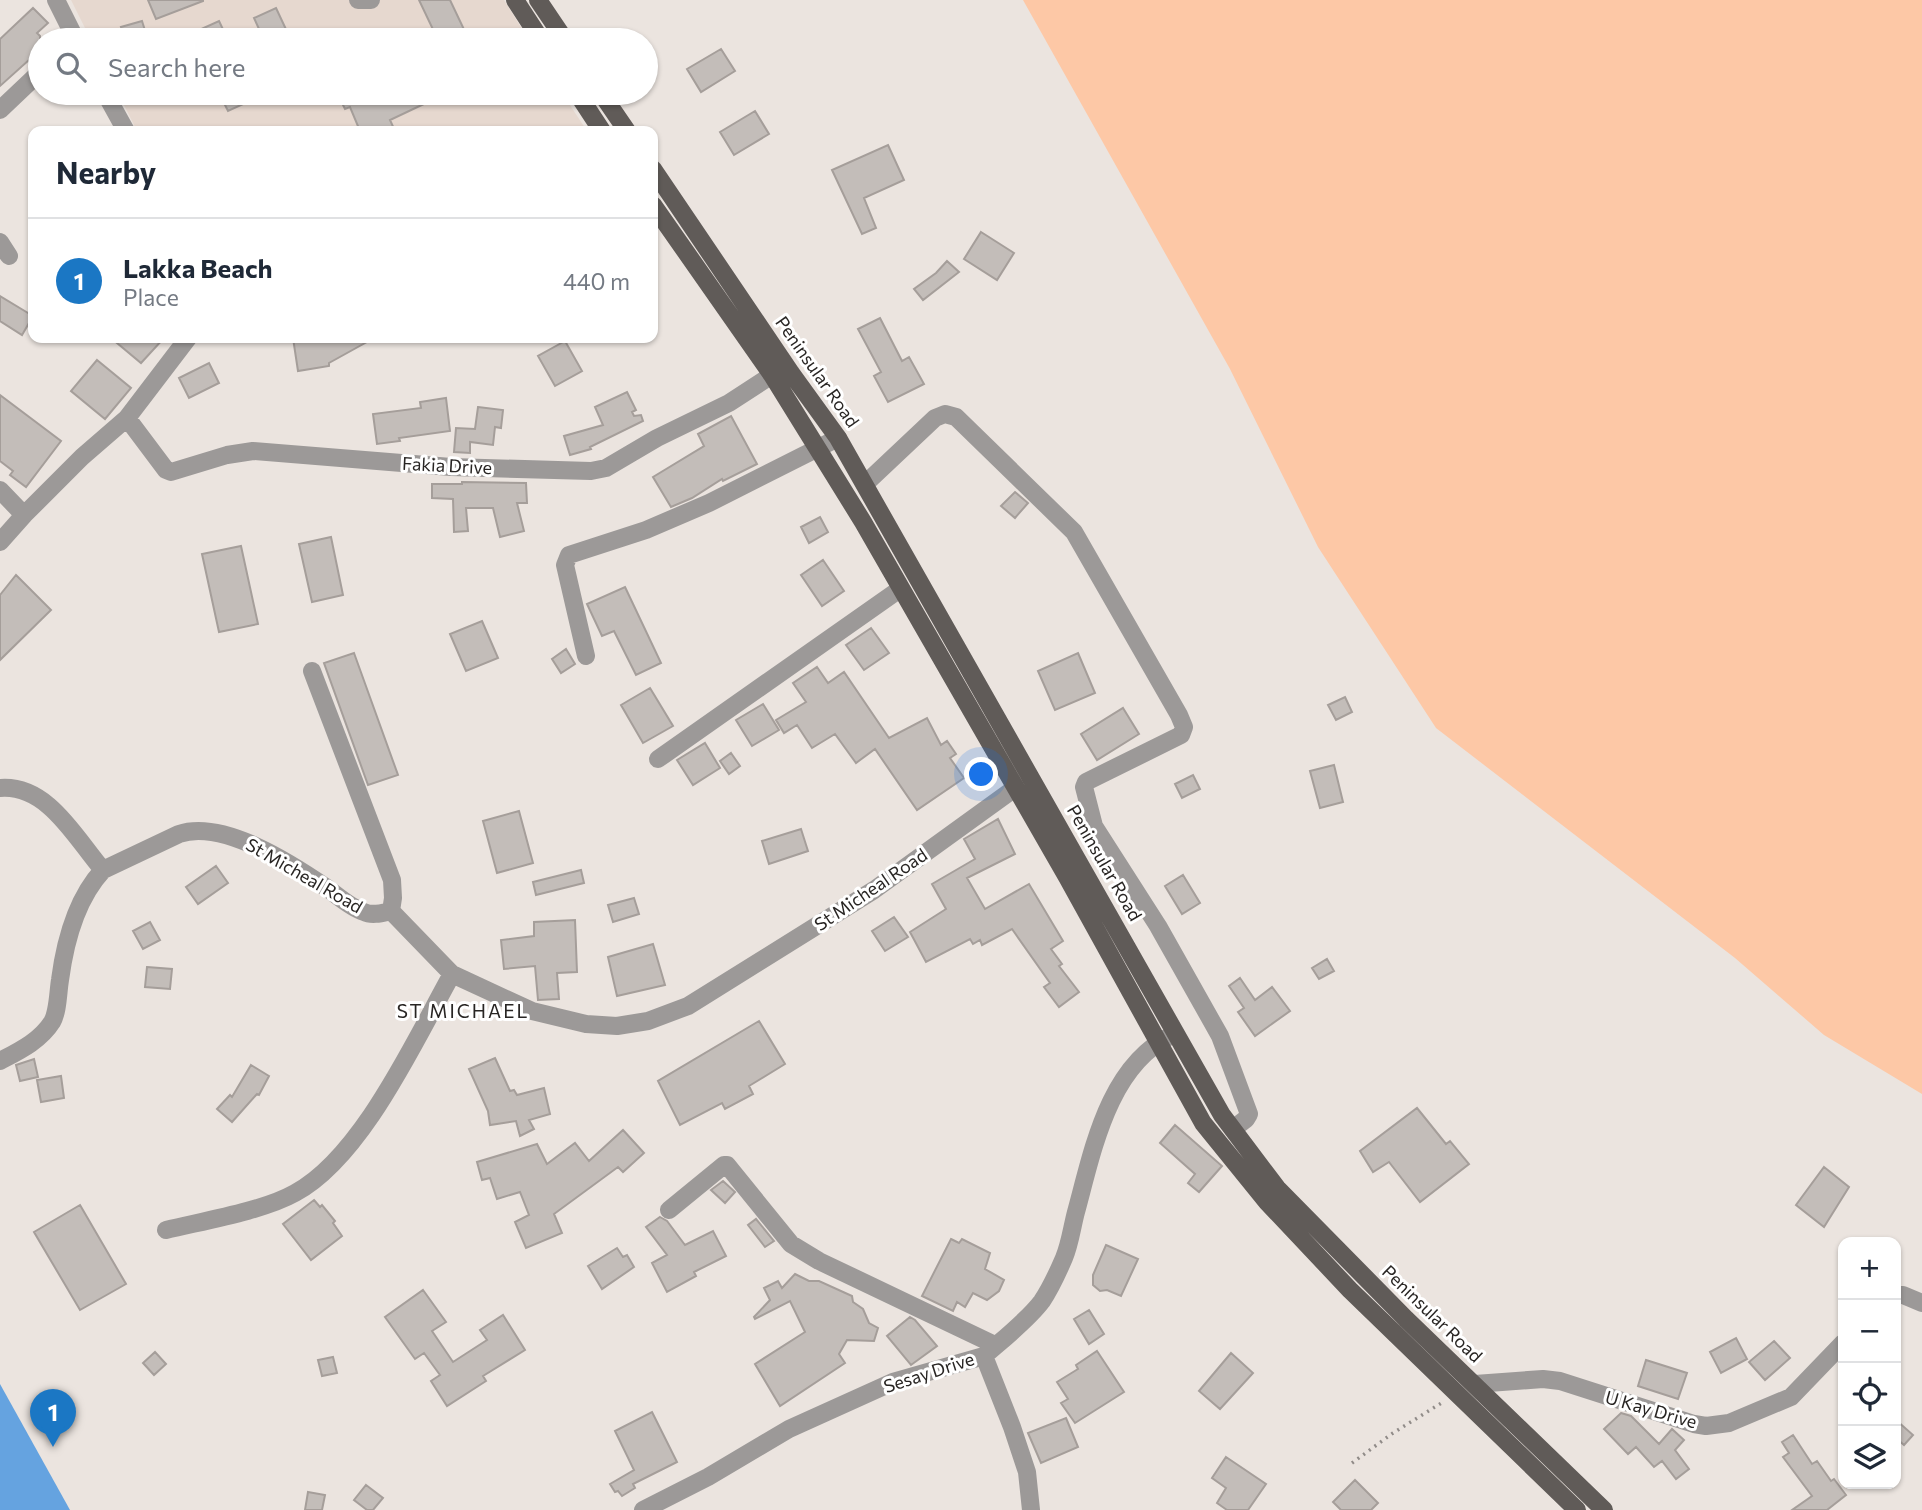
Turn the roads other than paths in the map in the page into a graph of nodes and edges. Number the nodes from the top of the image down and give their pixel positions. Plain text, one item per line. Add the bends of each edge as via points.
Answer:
1 (56, 0) edge
2 (358, 0) edge
3 (371, 0) edge
4 (515, 0) edge
5 (538, 0) edge
6 (69, 28) edge
7 (533, 28) edge
8 (557, 28) edge
9 (28, 83) edge
10 (112, 105) edge
11 (584, 105) edge
12 (609, 105) edge
13 (0, 110) edge
14 (123, 126) edge
15 (599, 126) edge
16 (624, 126) edge
17 (658, 176) edge
18 (658, 212) edge
19 (184, 343) edge
20 (772, 375) junction
21 (127, 418) junction
22 (838, 438) junction
23 (818, 448) junction
24 (865, 484) junction
25 (0, 490) edge
26 (24, 515) junction
27 (0, 542) edge
28 (900, 589) junction
29 (586, 656) dead end
30 (312, 671) dead end
31 (658, 759) dead end
32 (0, 788) edge
33 (1015, 788) junction
34 (103, 870) junction
35 (391, 911) junction
36 (452, 974) junction
37 (1175, 1034) junction
38 (1157, 1043) junction
39 (0, 1061) edge
40 (1233, 1129) junction
41 (669, 1210) dead end
42 (166, 1230) dead end
43 (1901, 1295) edge
44 (1922, 1303) edge
45 (1838, 1348) edge
46 (990, 1351) junction
47 (1475, 1384) junction
48 (643, 1510) edge
49 (1031, 1510) edge
50 (1577, 1510) edge
51 (1604, 1510) edge

1 - 6 street
2 - 3 street
4 - 7 main road
5 - 8 main road
9 - 13 street
10 - 14 street
11 - 15 main road
12 - 16 main road
17 - 22 main road, Peninsular Road
18 - 20 main road
19 - 21 street
20 - 21 street, Fakia Drive via 729,403 606,468 591,471 451,467 253,452 171,472
20 - 23 main road
21 - 26 street
22 - 23 street
22 - 24 main road, Peninsular Road
23 - 28 main road
23 - 29 street via 646,530 569,555 565,565
24 - 37 main road, Peninsular Road
24 - 40 street via 935,418 945,414 956,417 1074,532 1172,703 1184,727 1181,736 1084,787 1094,826 1220,1036 1249,1114
25 - 26 street
26 - 27 street
28 - 31 street
28 - 33 main road
30 - 35 street via 392,880
32 - 34 street via 23,791 50,805
33 - 36 street, St Micheal Road via 863,898 688,1006 648,1021 586,1024 532,1011
33 - 38 main road
34 - 35 street, St Micheal Road via 179,834 201,830 253,843 363,912
34 - 39 street via 74,920 54,1020 31,1044
35 - 36 street, St Micheal Road
36 - 42 street via 383,1097 328,1169 295,1194
37 - 38 street, Sesay Drive
37 - 40 main road, Peninsular Road
38 - 46 street, Sesay Drive via 1126,1072 1108,1110 1065,1256 1042,1301
38 - 50 main road via 1203,1124 1267,1202 1350,1290
40 - 47 main road, Peninsular Road via 1277,1188
41 - 46 street via 727,1165 791,1244
43 - 44 street
45 - 47 street, U Kay Drive via 1791,1397 1729,1423 1706,1426 1560,1381
46 - 48 street, Sesay Drive via 893,1382 789,1429
46 - 49 street via 1027,1472
47 - 51 main road, Peninsular Road

